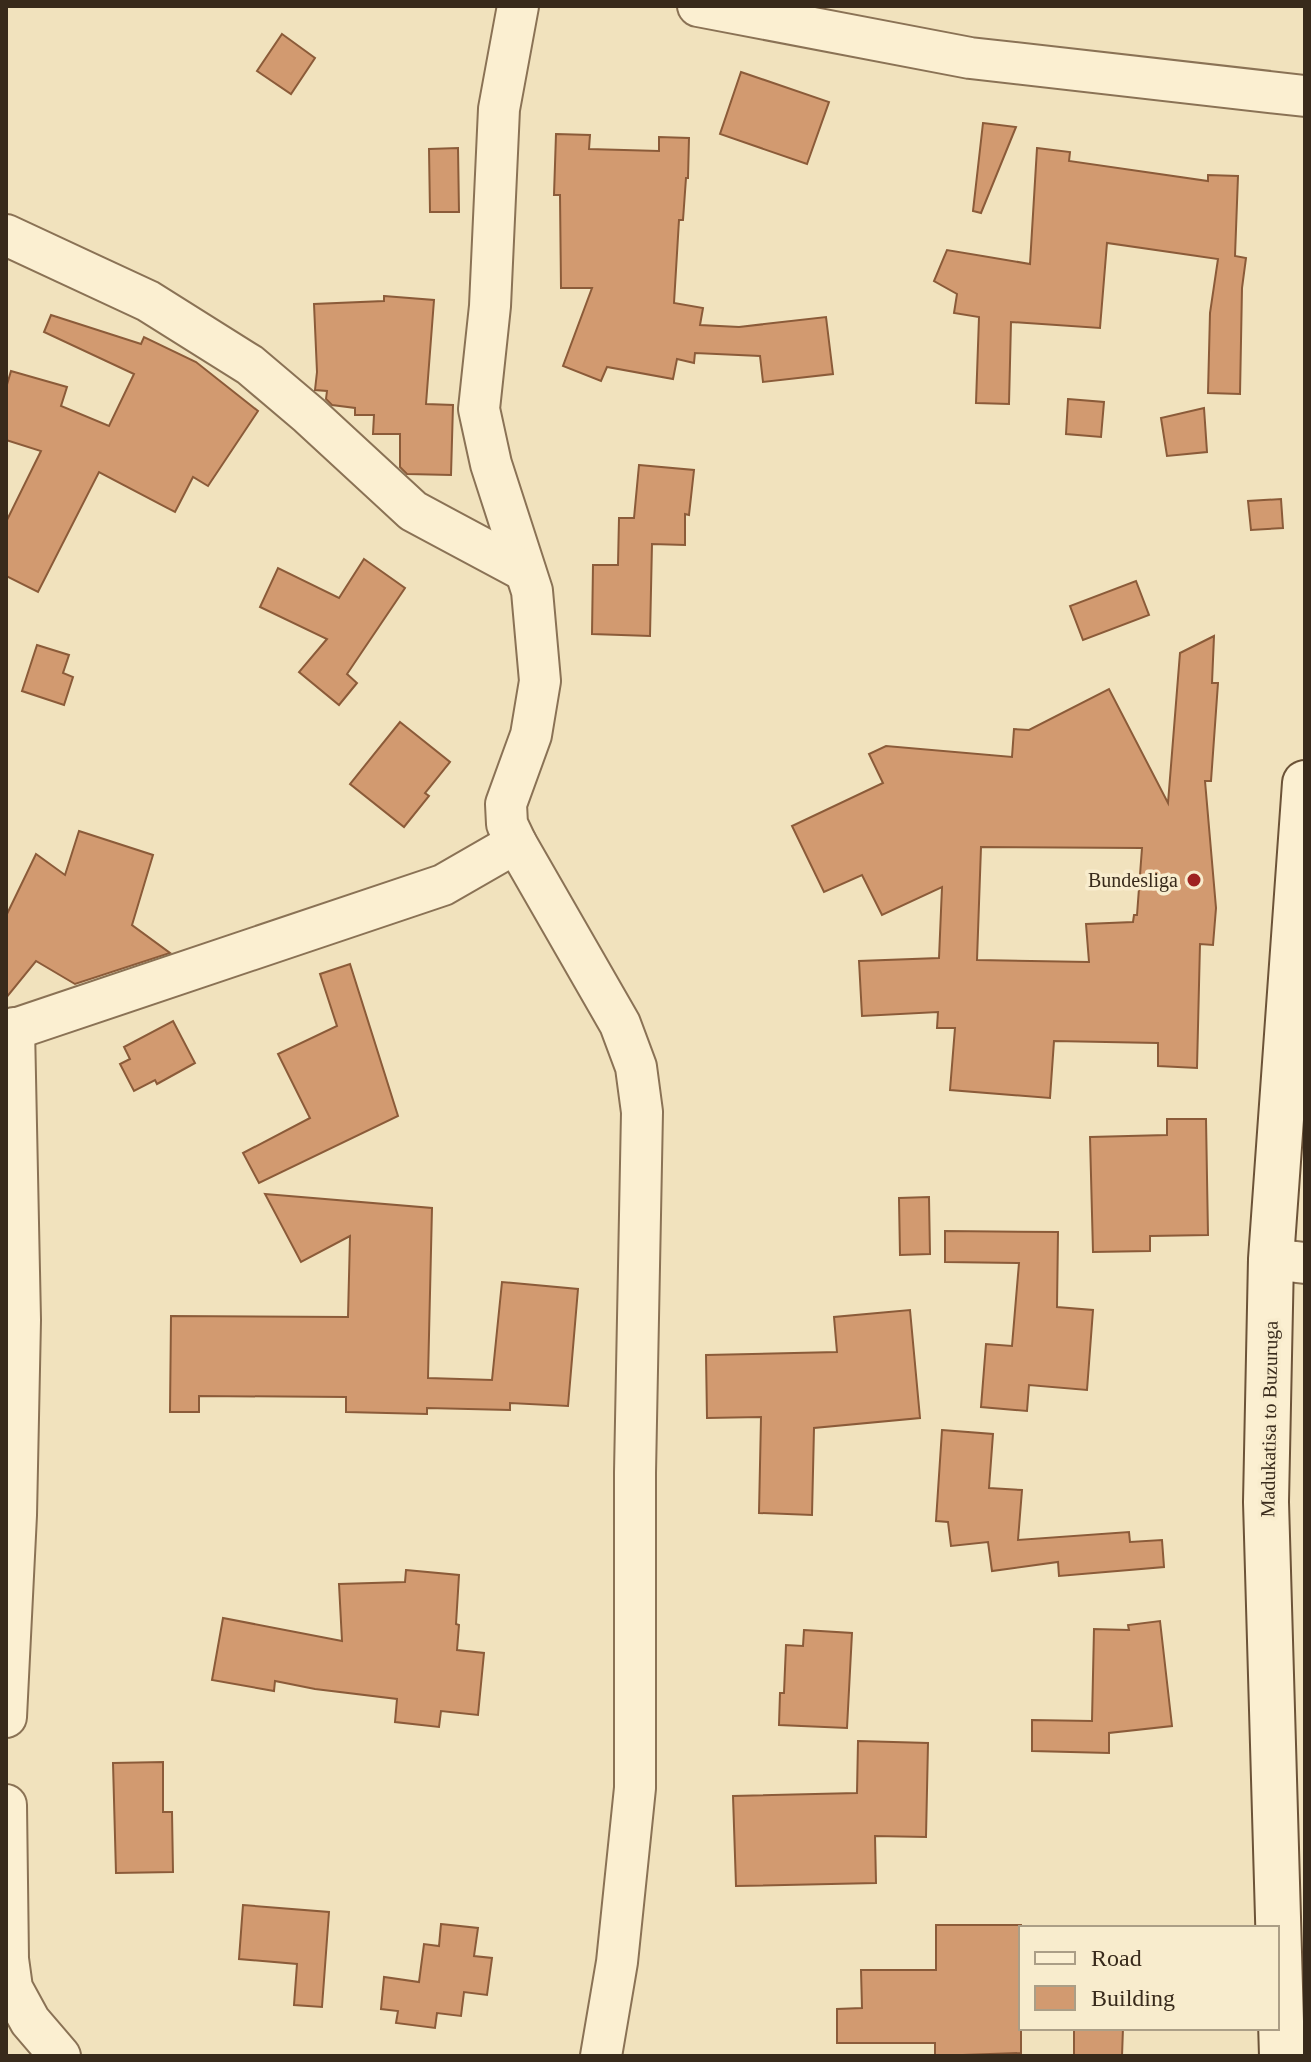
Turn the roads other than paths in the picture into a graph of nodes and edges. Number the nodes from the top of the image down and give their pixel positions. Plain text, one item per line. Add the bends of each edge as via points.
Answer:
1 (518, 6) edge
2 (698, 6) edge
3 (1305, 96) edge
4 (6, 235) edge
5 (525, 571) junction
6 (1305, 783) edge
7 (516, 843) junction
8 (10, 1030) edge
9 (1288, 1261) edge
10 (7, 1671) edge
11 (6, 1717) edge
12 (6, 1805) edge
13 (1291, 1815) edge
14 (9, 1999) edge
15 (60, 2056) edge
16 (601, 2056) edge
17 (1282, 2056) edge

1 - 5 street via 499,109 490,306 479,409
2 - 3 street via 970,58
4 - 5 street via 148,301 250,365 413,511
5 - 7 street via 532,591 540,681 531,735 506,804
6 - 9 main road, Madukatisa to Buzuruga
7 - 8 street via 443,885
7 - 16 street via 620,1024 636,1067 642,1112 635,1788 617,1962
8 - 10 street via 20,1320
9 - 13 main road, Madukatisa to Buzuruga via 1266,1502
10 - 11 street
12 - 14 street
13 - 17 main road, Madukatisa to Buzuruga
14 - 15 street

